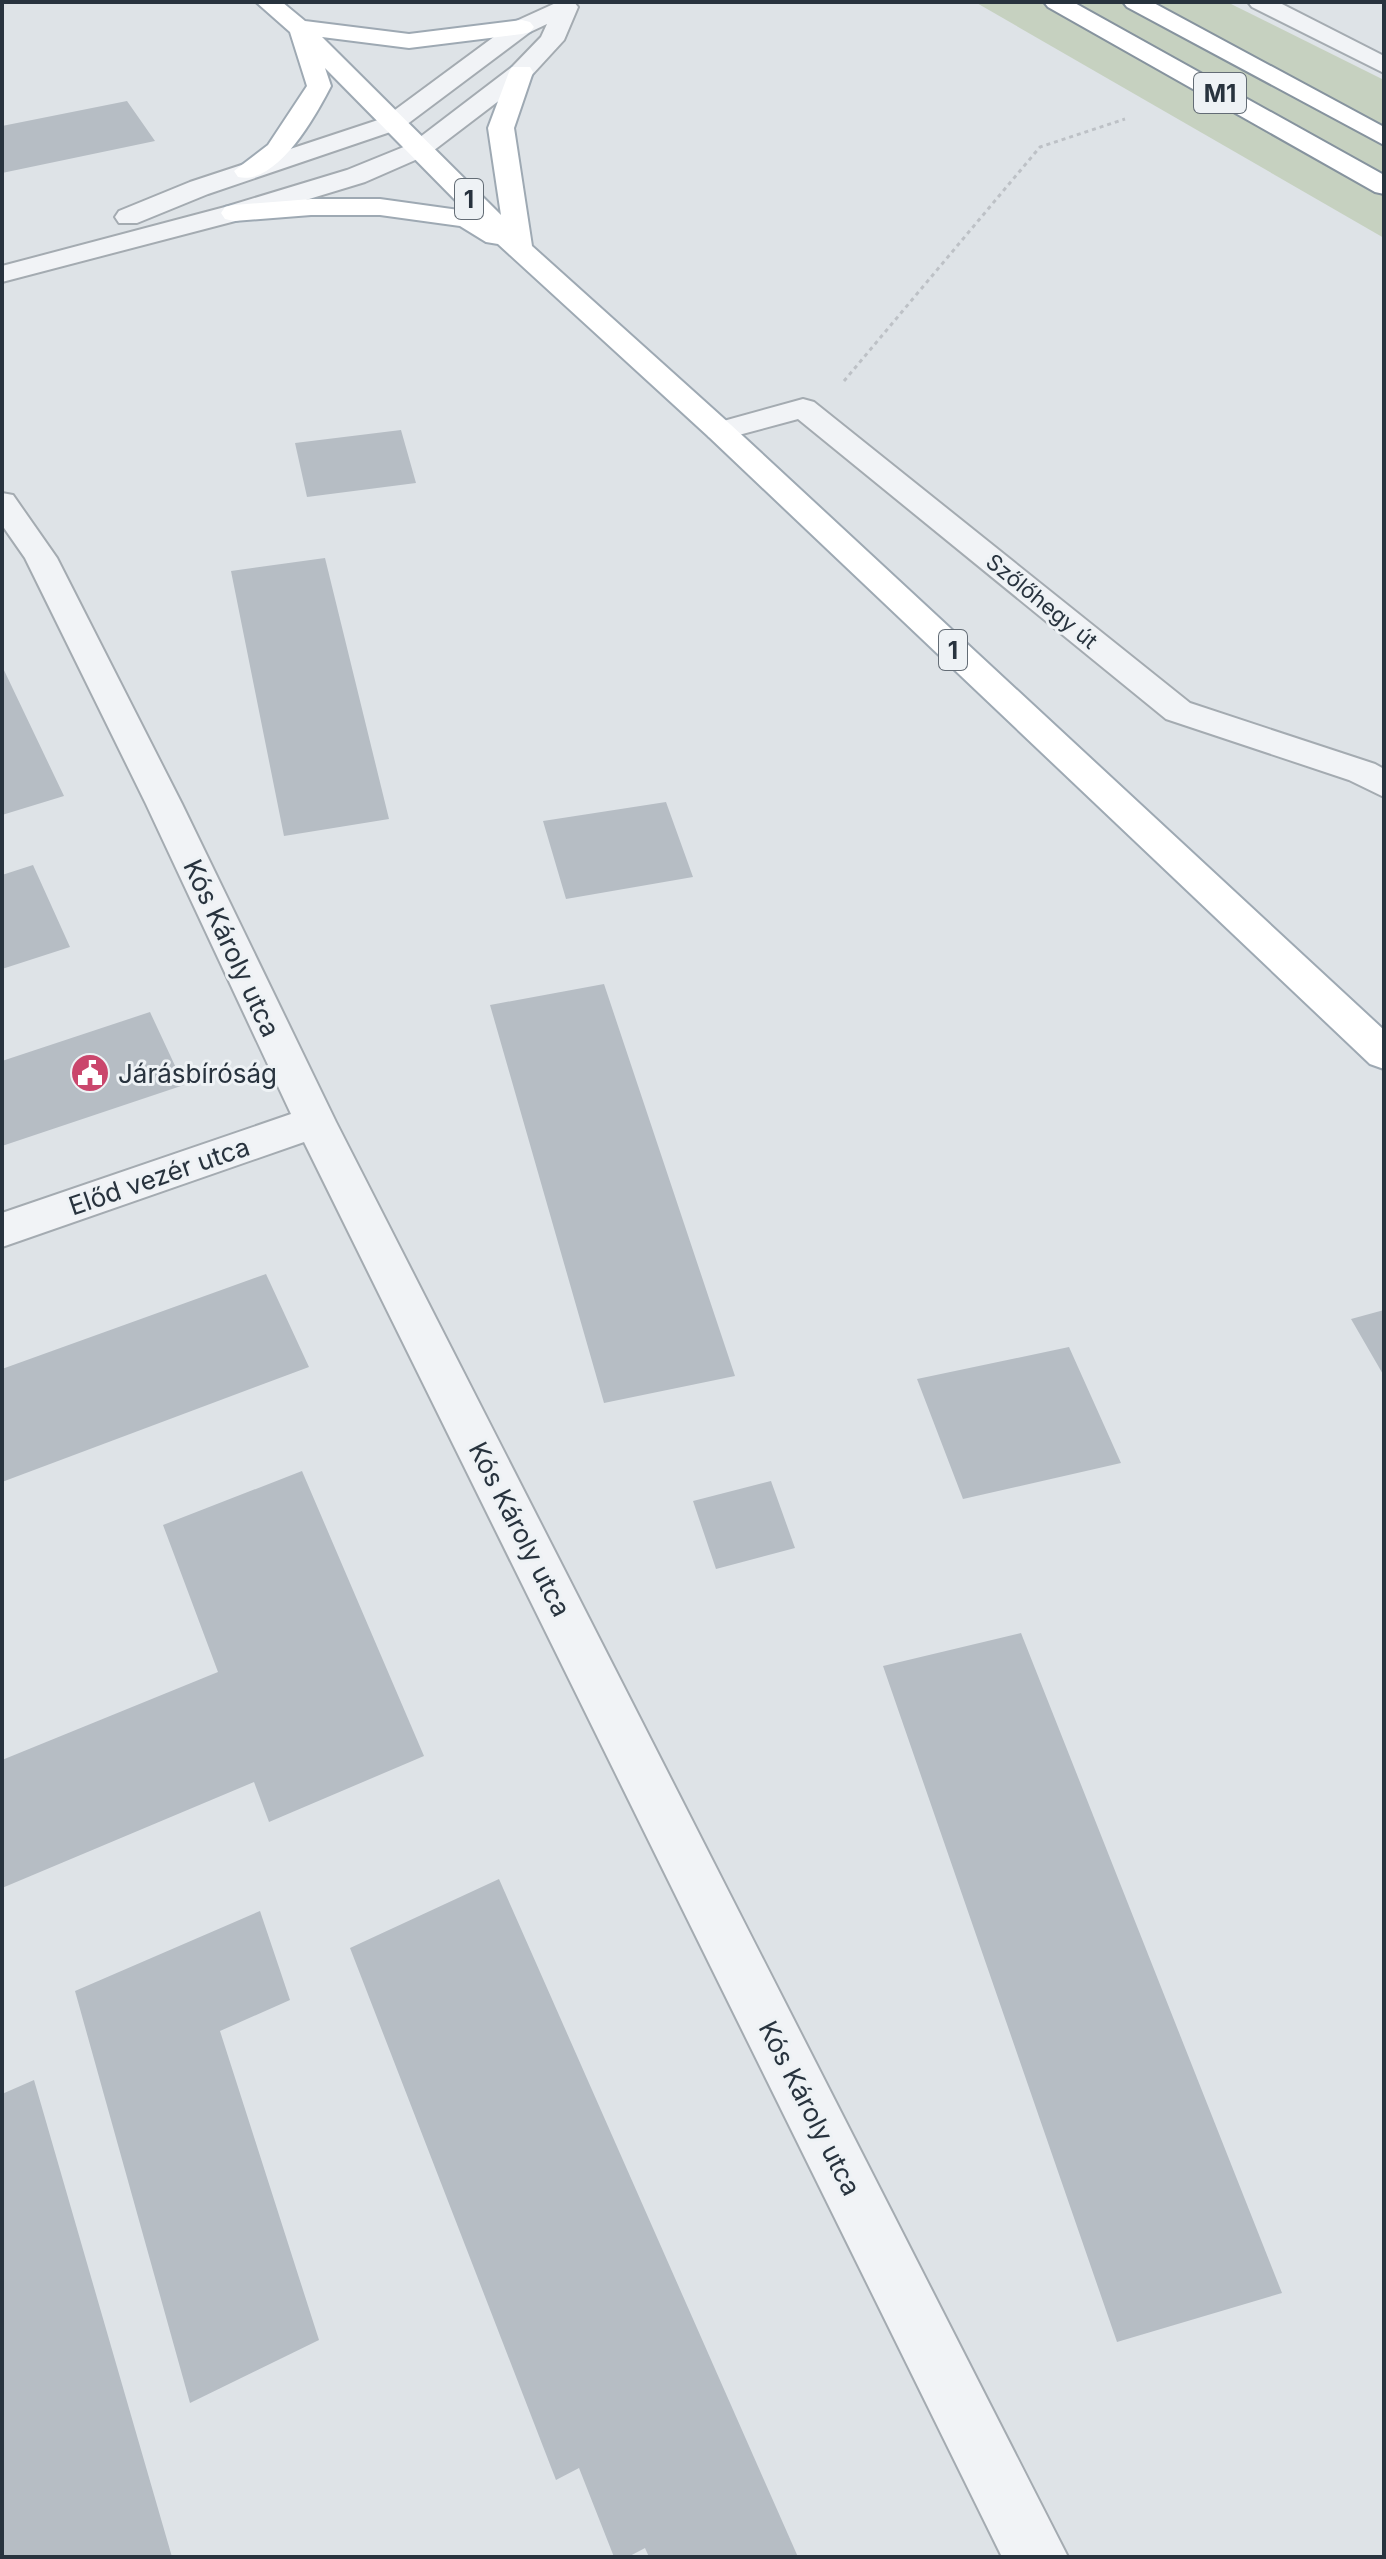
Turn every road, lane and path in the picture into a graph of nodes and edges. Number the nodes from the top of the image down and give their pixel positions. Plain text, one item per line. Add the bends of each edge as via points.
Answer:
1 (268, 2) edge
2 (1056, 2) edge
3 (1135, 2) edge
4 (1260, 2) edge
5 (569, 5) edge
6 (298, 27) junction
7 (522, 27) junction
8 (1384, 66) edge
9 (521, 72) junction
10 (1125, 119) dead end
11 (393, 123) junction
12 (1384, 137) edge
13 (420, 149) junction
14 (247, 171) junction
15 (1384, 186) edge
16 (234, 213) junction
17 (519, 249) junction
18 (2, 272) edge
19 (803, 408) junction
20 (720, 431) junction
21 (2, 502) edge
22 (1384, 785) edge
23 (1384, 1054) edge
24 (315, 1122) junction
25 (2, 1230) edge
26 (1036, 2557) edge

1 - 6 main road, 1
2 - 15 main road, M1
3 - 12 main road, M1
4 - 8 street
5 - 7 street
5 - 9 street via 552,40
6 - 7 main road via 409,41
6 - 11 main road, 1
6 - 14 main road via 319,86 277,150
7 - 11 street
9 - 13 street
9 - 17 main road via 501,128
10 - 19 path via 1040,147 847,380
11 - 13 main road, 1
11 - 14 street
13 - 16 street via 356,176
13 - 17 main road, 1
14 - 18 street
16 - 17 main road via 380,207 467,219
16 - 18 street
17 - 20 main road, 1
19 - 20 street
19 - 22 street, Szőlőhegy út via 1178,711 1362,772
20 - 23 main road, 1
21 - 24 street, Kós Károly utca via 41,558
24 - 25 street, Előd vezér utca
24 - 26 street, Kós Károly utca

